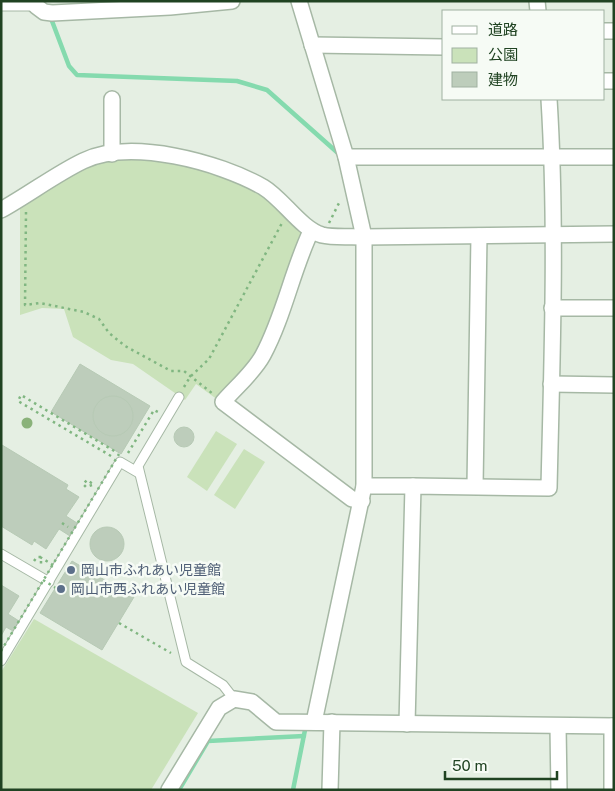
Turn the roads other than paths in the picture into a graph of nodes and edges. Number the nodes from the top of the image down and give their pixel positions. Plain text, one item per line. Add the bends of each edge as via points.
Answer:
1 (232, 1) edge
2 (299, 1) edge
3 (1, 6) edge
4 (36, 6) joint
5 (312, 45) junction
6 (442, 47) edge
7 (112, 99) dead end
8 (548, 100) edge
9 (112, 154) junction
10 (346, 157) junction
11 (553, 157) junction
12 (614, 157) edge
13 (1, 210) edge
14 (317, 233) junction
15 (553, 234) junction
16 (614, 234) edge
17 (479, 236) junction
18 (364, 237) junction
19 (552, 308) junction
20 (614, 308) edge
21 (551, 384) junction
22 (614, 385) edge
23 (180, 394) road end
24 (139, 473) junction
25 (364, 486) junction
26 (413, 486) junction
27 (475, 486) junction
28 (362, 501) junction
29 (1, 554) edge
30 (49, 583) junction
31 (1, 661) edge
32 (234, 699) junction
33 (310, 722) junction
34 (332, 722) junction
35 (407, 724) junction
36 (558, 726) junction
37 (613, 726) edge
38 (169, 790) edge
39 (330, 790) edge
40 (558, 790) edge
41 (612, 790) edge

1 - 4 street via 52,13
2 - 5 street
3 - 4 lane
5 - 6 street
5 - 10 street
7 - 9 street
8 - 11 street
9 - 13 street via 83,161
9 - 14 street via 148,153 201,163 263,187
10 - 11 street
10 - 18 street
11 - 12 street
11 - 15 street
14 - 18 street
14 - 28 street via 300,254 262,358 223,402 352,499
15 - 16 street
15 - 17 street
15 - 19 street
17 - 18 street
17 - 27 street
18 - 25 street
19 - 20 street
19 - 21 street
21 - 22 street
21 - 27 street via 549,488
23 - 24 lane via 138,466
24 - 30 lane via 121,457
24 - 32 lane via 186,662 223,685
25 - 26 street
25 - 28 street
26 - 27 street
26 - 35 street
28 - 33 street
29 - 30 lane
30 - 31 lane
32 - 33 street via 252,702 276,722
32 - 38 street via 219,708
33 - 34 street
34 - 35 street
34 - 39 street
35 - 36 street
36 - 37 street
36 - 40 street
37 - 41 street

